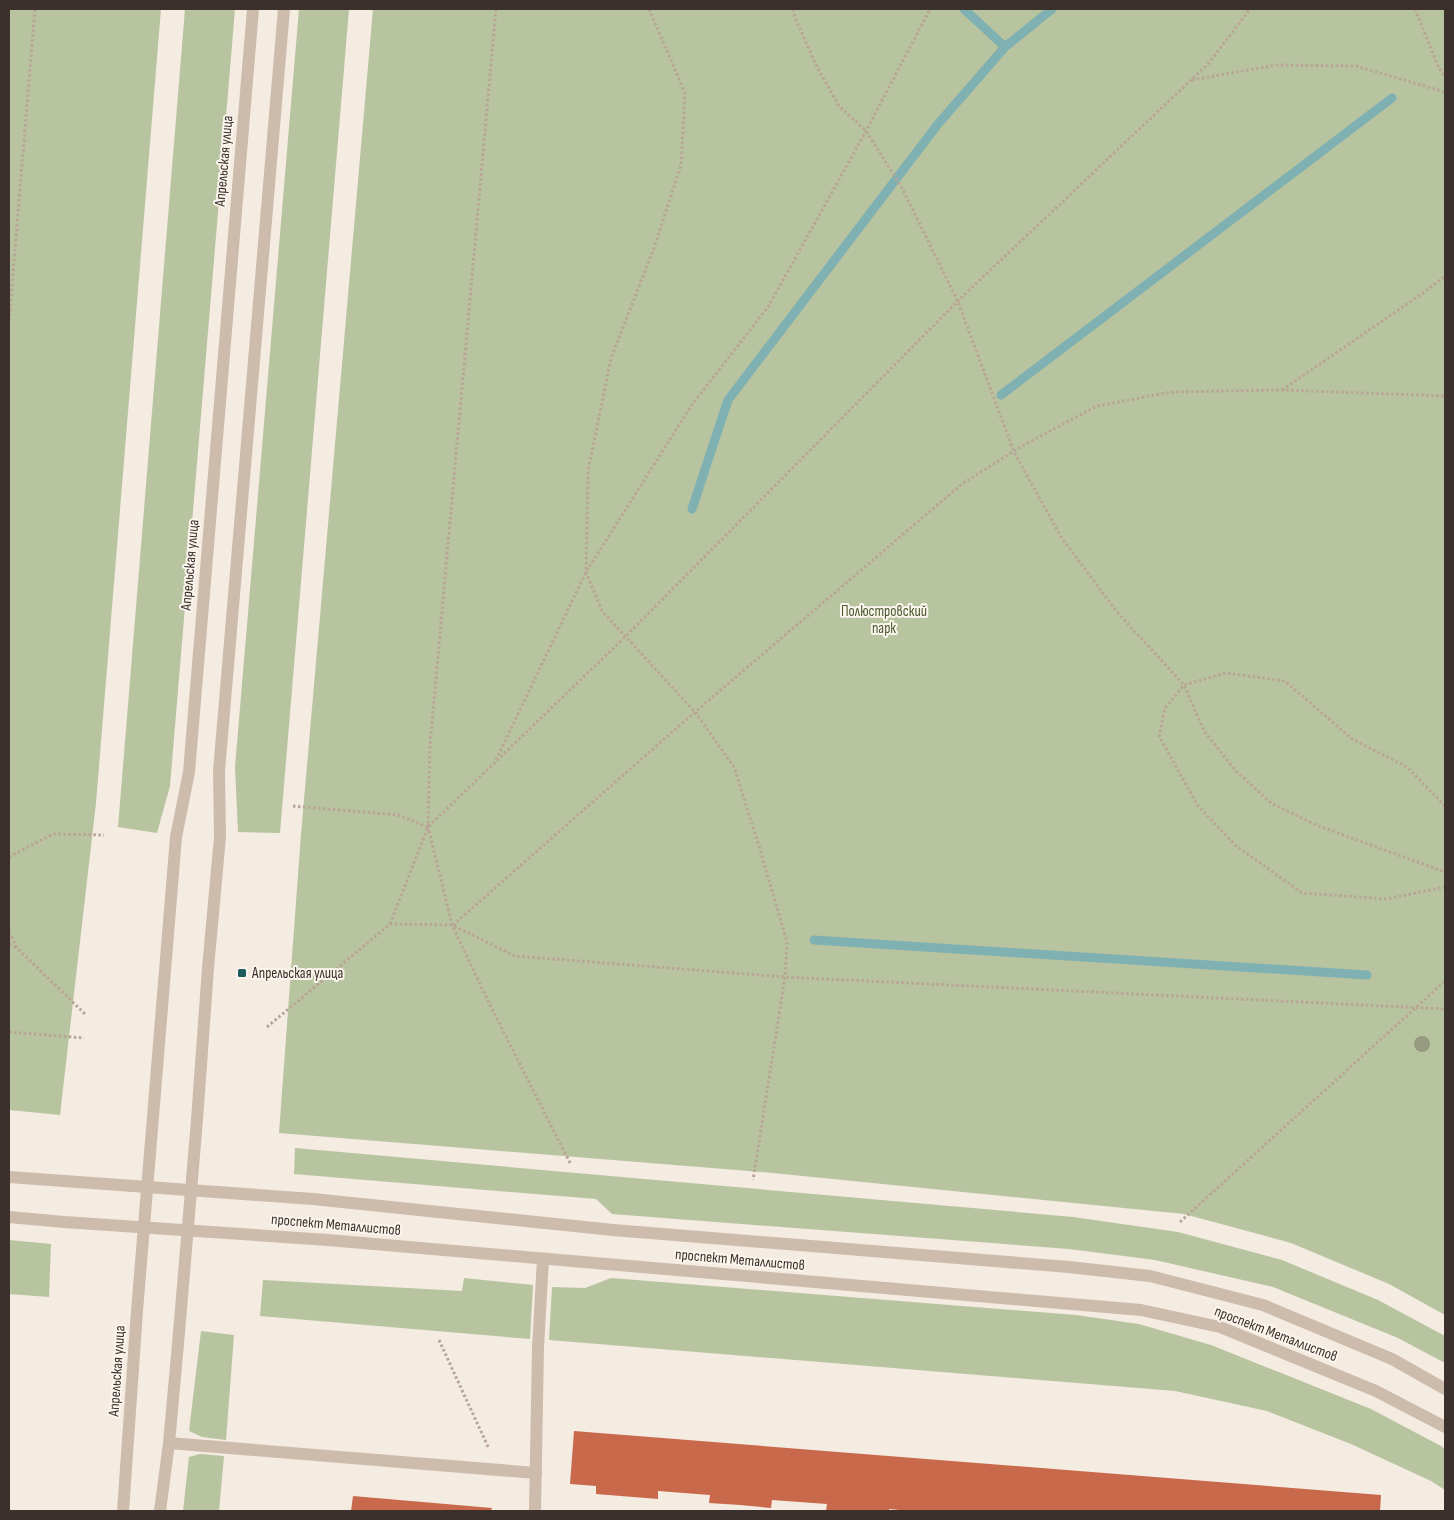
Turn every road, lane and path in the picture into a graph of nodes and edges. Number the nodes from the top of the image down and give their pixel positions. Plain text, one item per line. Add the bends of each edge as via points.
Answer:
1 (35, 9) edge
2 (253, 9) edge
3 (284, 9) edge
4 (496, 9) edge
5 (649, 9) edge
6 (793, 9) edge
7 (930, 9) edge
8 (1250, 9) edge
9 (1414, 9) edge
10 (1445, 78) edge
11 (1192, 80) junction
12 (1445, 92) edge
13 (866, 131) junction
14 (1445, 276) edge
15 (958, 302) junction
16 (9, 322) edge
17 (1282, 390) junction
18 (1445, 396) edge
19 (1014, 452) junction
20 (586, 572) junction
21 (626, 636) junction
22 (1184, 685) junction
23 (695, 712) junction
24 (495, 764) junction
25 (293, 806) dead end
26 (1445, 806) edge
27 (428, 828) junction
28 (104, 835) dead end
29 (9, 858) edge
30 (1445, 872) edge
31 (1445, 887) edge
32 (390, 924) junction
33 (452, 925) junction
34 (9, 932) edge
35 (9, 944) edge
36 (17, 948) junction
37 (785, 977) junction
38 (1445, 981) edge
39 (1415, 1008) junction
40 (1445, 1009) edge
41 (86, 1015) dead end
42 (267, 1027) dead end
43 (9, 1032) edge
44 (84, 1038) dead end
45 (570, 1163) dead end
46 (9, 1177) edge
47 (753, 1180) dead end
48 (148, 1187) junction
49 (192, 1190) junction
50 (9, 1217) edge
51 (1180, 1222) dead end
52 (144, 1228) junction
53 (188, 1231) junction
54 (544, 1259) junction
55 (439, 1340) dead end
56 (1445, 1389) edge
57 (1445, 1427) edge
58 (170, 1443) junction
59 (498, 1470) junction
60 (536, 1473) junction
61 (123, 1511) edge
62 (160, 1511) edge
63 (536, 1511) edge

1 - 16 path
2 - 48 street, Апрельская улица via 189,772 176,837
3 - 49 street via 220,761 220,837
4 - 27 path via 430,745
5 - 20 path via 685,93 681,165 654,248 612,358 588,471
6 - 13 path via 817,67 839,106
7 - 13 path
8 - 11 path
9 - 10 path
11 - 12 path via 1277,65 1356,66
11 - 15 path
13 - 15 path via 902,188
13 - 20 path via 768,307 691,406
14 - 17 path
15 - 19 path
15 - 21 path
17 - 18 path
17 - 19 path via 1171,392 1097,406
19 - 22 path via 1061,537 1117,612
19 - 23 path via 962,484
20 - 21 path via 602,611
20 - 24 path
21 - 23 path
21 - 24 path
22 - 26 path via 1226,673 1285,681 1352,739 1407,767
22 - 30 path via 1204,732 1236,771 1272,803 1316,824
22 - 31 path via 1165,708 1159,736 1198,806 1235,845 1302,893 1386,899
23 - 33 path
23 - 37 path via 734,767 788,942
24 - 27 path
25 - 27 path via 398,815
27 - 32 path
27 - 33 path
28 - 29 path via 53,834
32 - 33 path
32 - 42 path
33 - 37 path via 515,956
33 - 45 path
34 - 36 path
35 - 36 path
36 - 41 path
37 - 39 path
37 - 47 path
38 - 39 path
39 - 40 path
39 - 51 path
43 - 44 path
46 - 48 street, проспект Металлистов
48 - 49 street, проспект Металлистов
48 - 52 street, Апрельская улица
49 - 53 street
49 - 56 street, проспект Металлистов via 1150,1276 1262,1305 1392,1359
50 - 52 street, проспект Металлистов
52 - 53 street, проспект Металлистов
52 - 61 street, Апрельская улица
53 - 54 street, проспект Металлистов
53 - 58 street
54 - 57 street, проспект Металлистов via 1141,1310 1220,1327 1376,1391
54 - 60 street via 538,1348
55 - 59 path
58 - 59 street
58 - 62 street
59 - 60 street
60 - 63 street

